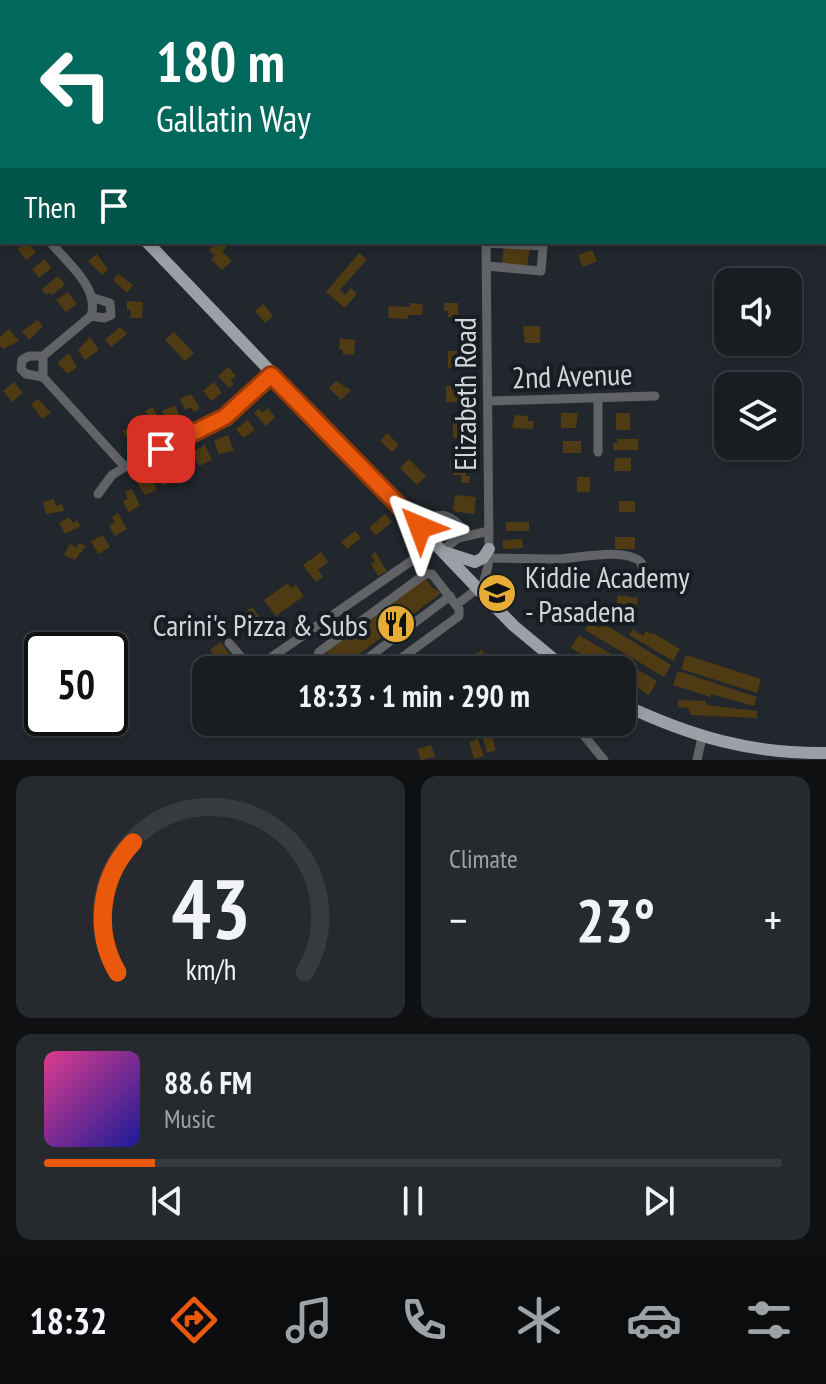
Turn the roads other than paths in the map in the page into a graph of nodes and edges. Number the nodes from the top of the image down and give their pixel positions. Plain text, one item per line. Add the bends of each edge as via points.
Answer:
1 (52, 244) edge
2 (149, 244) edge
3 (486, 244) edge
4 (514, 244) edge
5 (487, 266) junction
6 (94, 298) junction
7 (91, 316) junction
8 (43, 356) junction
9 (271, 375) junction
10 (43, 377) junction
11 (655, 396) dead end
12 (598, 398) junction
13 (489, 401) junction
14 (598, 452) dead end
15 (125, 467) junction
16 (98, 494) dead end
17 (420, 527) junction
18 (489, 531) junction
19 (467, 534) junction
20 (439, 547) junction
21 (488, 554) junction
22 (644, 580) dead end
23 (479, 590) junction
24 (453, 600) junction
25 (229, 643) dead end
26 (318, 656) edge
27 (372, 656) edge
28 (404, 656) edge
29 (550, 656) edge
30 (636, 711) edge
31 (584, 736) edge
32 (702, 737) junction
33 (733, 745) junction
34 (820, 751) edge
35 (769, 755) edge
36 (604, 760) edge
37 (697, 760) edge
38 (750, 760) edge
39 (790, 760) edge

1 - 6 street
2 - 9 main road
3 - 5 street, Elizabeth Road
4 - 5 street via 543,246 541,271
5 - 13 street, Elizabeth Road
6 - 7 street
6 - 7 street via 110,303 111,315
7 - 8 street
8 - 10 street
8 - 10 street via 22,360 21,369
9 - 15 street via 225,417
9 - 17 main road
10 - 15 street
11 - 12 street, 2nd Avenue
12 - 13 street, 2nd Avenue
12 - 14 street
13 - 18 street, Elizabeth Road
15 - 16 street
17 - 19 street via 445,516
17 - 20 main road
18 - 19 street
18 - 21 street, Elizabeth Road
19 - 20 street
20 - 21 main road via 475,562
20 - 23 main road
20 - 25 street via 260,665 246,663
21 - 22 street via 635,557
21 - 23 street, Elizabeth Road
23 - 24 street
23 - 29 main road
24 - 26 street via 433,575 425,574
24 - 27 street
24 - 28 street via 458,617
30 - 32 main road
31 - 36 street
32 - 33 main road
32 - 37 street
33 - 35 main road
33 - 38 main road
34 - 35 main road
34 - 39 main road

